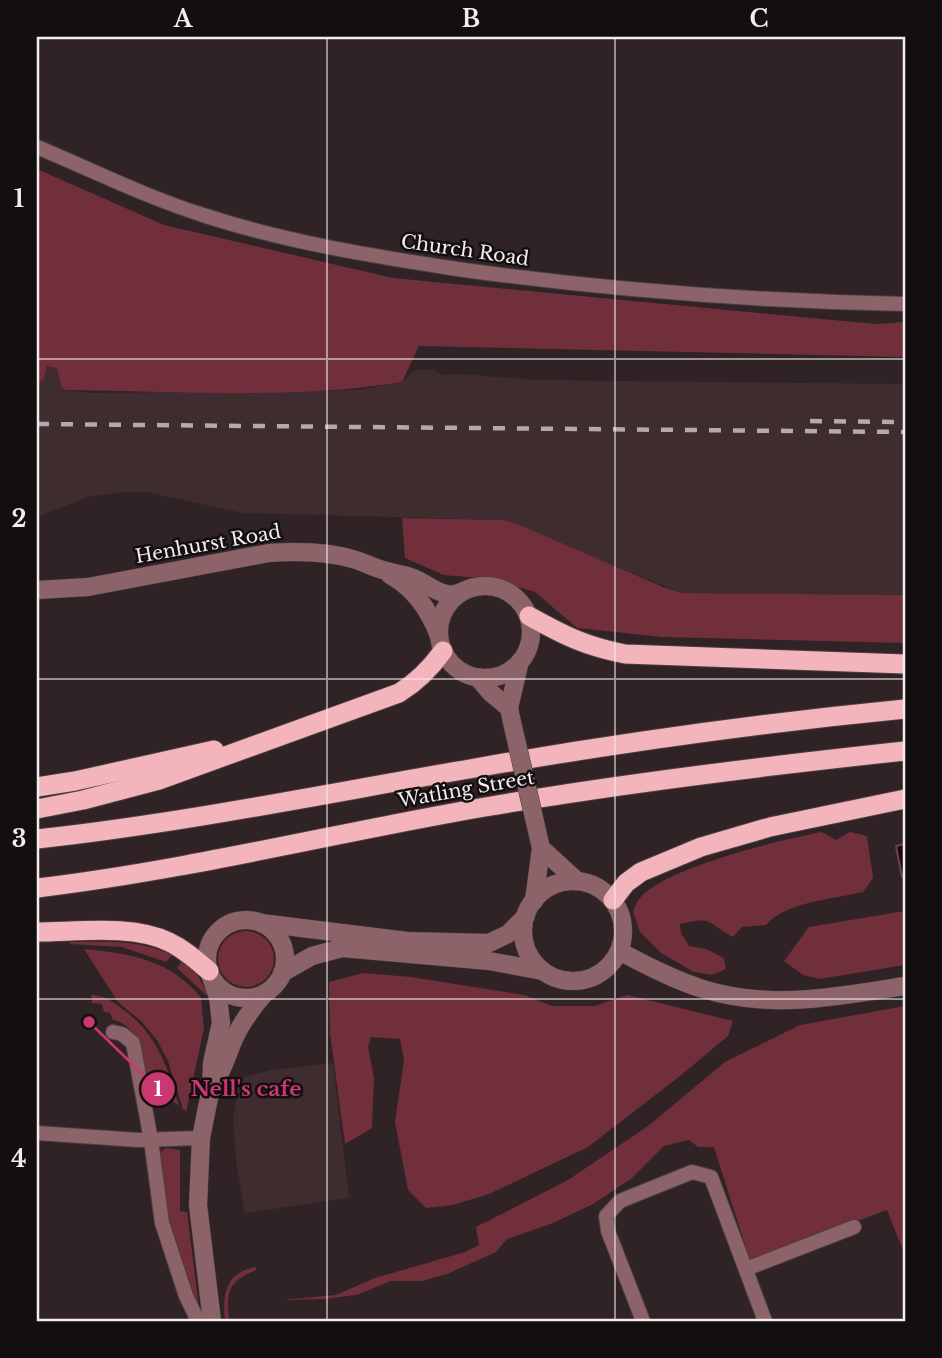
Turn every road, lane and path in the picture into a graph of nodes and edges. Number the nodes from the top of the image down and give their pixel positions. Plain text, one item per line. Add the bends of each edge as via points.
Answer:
1 (37, 147) edge
2 (905, 304) edge
3 (384, 571) junction
4 (37, 590) edge
5 (463, 592) junction
6 (529, 616) junction
7 (441, 645) junction
8 (519, 664) junction
9 (905, 664) edge
10 (478, 678) junction
11 (905, 709) edge
12 (510, 713) junction
13 (290, 732) junction
14 (905, 751) edge
15 (37, 787) edge
16 (905, 799) edge
17 (37, 809) edge
18 (37, 839) edge
19 (541, 848) junction
20 (576, 881) junction
21 (37, 888) edge
22 (613, 900) junction
23 (530, 908) junction
24 (261, 923) junction
25 (37, 932) edge
26 (619, 951) junction
27 (209, 971) junction
28 (544, 971) junction
29 (282, 973) junction
30 (905, 986) edge
31 (265, 993) junction
32 (113, 1032) dead end
33 (158, 1083) dead end
34 (141, 1086) junction
35 (211, 1088) junction
36 (37, 1133) edge
37 (201, 1138) junction
38 (151, 1140) junction
39 (854, 1227) dead end
40 (746, 1269) junction
41 (198, 1321) edge
42 (211, 1321) edge
43 (643, 1321) edge
44 (765, 1321) edge

1 - 2 street, Church Road via 202,215 360,253 593,286 773,300
3 - 4 street, Henhurst Road via 334,554 294,551 88,587
3 - 5 street, Henhurst Road via 414,578 446,594
3 - 7 street, Henhurst Road via 398,579 431,614
5 - 6 street, Henhurst Road via 494,586 521,602
5 - 7 street via 444,611
6 - 8 street via 531,642
6 - 9 highway via 590,647 625,653
7 - 10 street, Henhurst Road via 453,665
7 - 13 highway via 431,668 399,694
8 - 10 street via 493,678
8 - 12 street
10 - 12 street, Henhurst Road
11 - 18 highway, Watling Street via 668,737 176,822
12 - 19 street, bridge
13 - 15 highway
13 - 17 highway via 159,780
14 - 21 highway, Watling Street via 537,799 142,873
16 - 22 highway via 770,827 701,847 641,872
19 - 20 street
19 - 23 street
20 - 22 street via 590,884
20 - 23 street via 553,886
22 - 26 street via 623,925
23 - 24 street via 508,934 489,943 407,941
23 - 28 street via 523,931 526,947
24 - 27 street via 237,921 218,932 208,950
24 - 29 street via 282,944
25 - 27 highway via 142,933 177,946
26 - 28 street via 600,974 586,979 557,979
26 - 30 street via 702,989 766,1000 836,998
27 - 31 street via 219,988 232,995 251,998
27 - 35 street via 221,1023
28 - 29 street via 489,961 342,948 312,956
29 - 31 street
31 - 35 street via 248,1013
32 - 34 street via 132,1043
33 - 34 street
34 - 38 street
35 - 37 street
36 - 38 street
37 - 38 street
37 - 42 street via 198,1205
38 - 41 street via 164,1230
39 - 40 street
40 - 43 street via 710,1177 692,1171 620,1201 606,1216 608,1231
40 - 44 street

